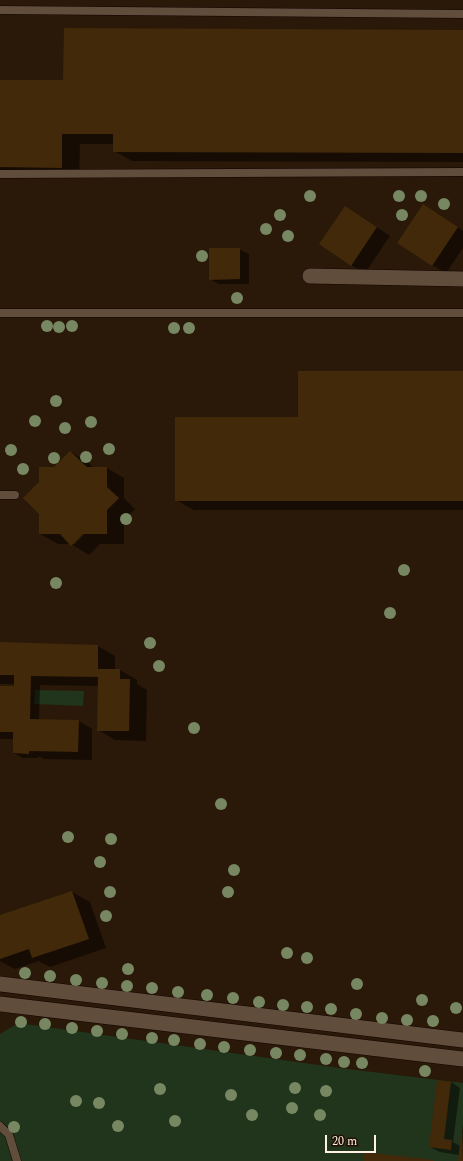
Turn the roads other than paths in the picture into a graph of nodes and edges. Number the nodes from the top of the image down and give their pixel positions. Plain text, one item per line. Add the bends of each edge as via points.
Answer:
1 (0, 10) edge
2 (463, 14) edge
3 (463, 172) edge
4 (0, 174) edge
5 (310, 276) dead end
6 (463, 279) edge
7 (0, 313) edge
8 (463, 313) edge
9 (0, 495) edge
10 (15, 495) dead end
11 (0, 984) edge
12 (0, 1004) edge
13 (463, 1040) edge
14 (463, 1059) edge
15 (0, 1126) edge
16 (17, 1161) edge

1 - 2 lane
3 - 4 lane
5 - 6 street
7 - 8 lane
9 - 10 lane
11 - 13 street
12 - 14 street
15 - 16 lane via 9,1135

